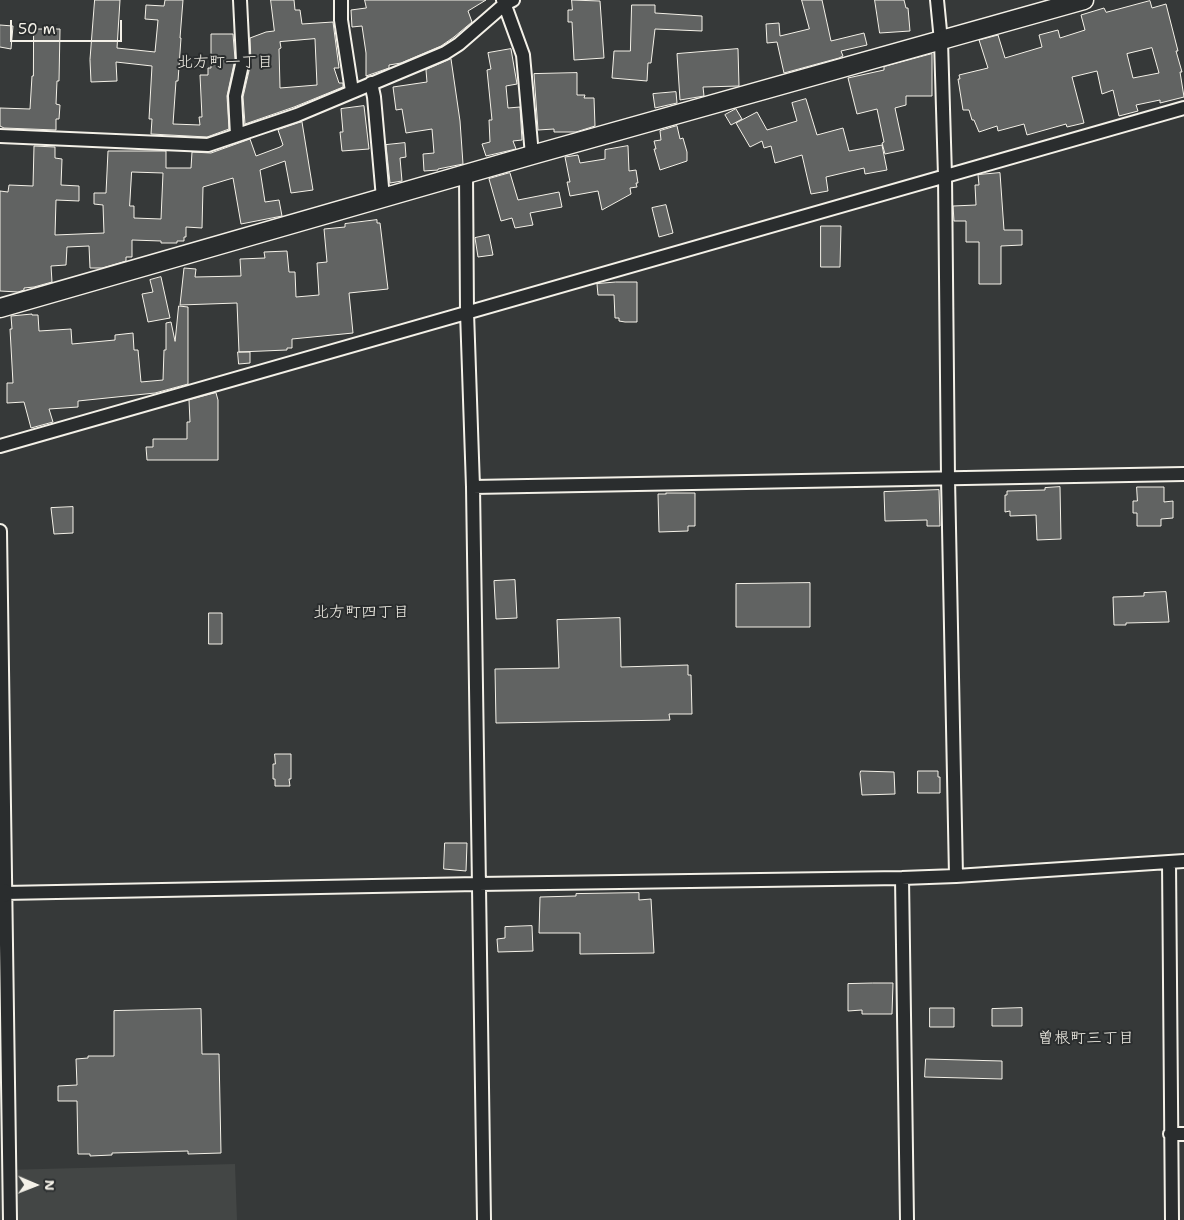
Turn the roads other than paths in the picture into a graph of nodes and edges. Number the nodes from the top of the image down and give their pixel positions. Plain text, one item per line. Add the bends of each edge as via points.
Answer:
1 (240, 0) edge
2 (341, 0) edge
3 (937, 0) edge
4 (1084, 0) edge
5 (507, 1) edge
6 (941, 41) junction
7 (371, 83) junction
8 (352, 91) junction
9 (1184, 108) edge
10 (237, 135) junction
11 (0, 136) edge
12 (532, 155) junction
13 (466, 174) junction
14 (945, 176) junction
15 (383, 198) junction
16 (0, 308) edge
17 (467, 312) junction
18 (0, 446) edge
19 (1184, 474) edge
20 (948, 478) junction
21 (472, 487) junction
22 (0, 531) edge
23 (1184, 861) edge
24 (1169, 862) junction
25 (956, 876) junction
26 (902, 878) junction
27 (478, 884) junction
28 (2, 893) edge
29 (1170, 1134) junction
30 (1184, 1134) edge
31 (10, 1220) edge
32 (484, 1220) edge
33 (907, 1220) edge
34 (1172, 1220) edge

1 - 10 street via 243,60 235,96
2 - 8 street
3 - 6 street
4 - 6 street
5 - 7 street via 446,53
5 - 12 street via 523,55
6 - 12 street
6 - 14 street
7 - 8 street
7 - 15 street
8 - 10 street via 297,115
9 - 14 street
10 - 11 street via 208,146
12 - 13 street
13 - 15 street
13 - 17 street
14 - 17 street
14 - 20 street
15 - 16 street
17 - 18 street
17 - 21 street
19 - 20 street
20 - 21 street
20 - 25 street
21 - 27 street
22 - 28 street
23 - 24 street
24 - 25 street
24 - 29 street
25 - 26 street
26 - 27 street
26 - 33 street
27 - 28 street
27 - 32 street
28 - 31 street
29 - 30 street
29 - 34 street

